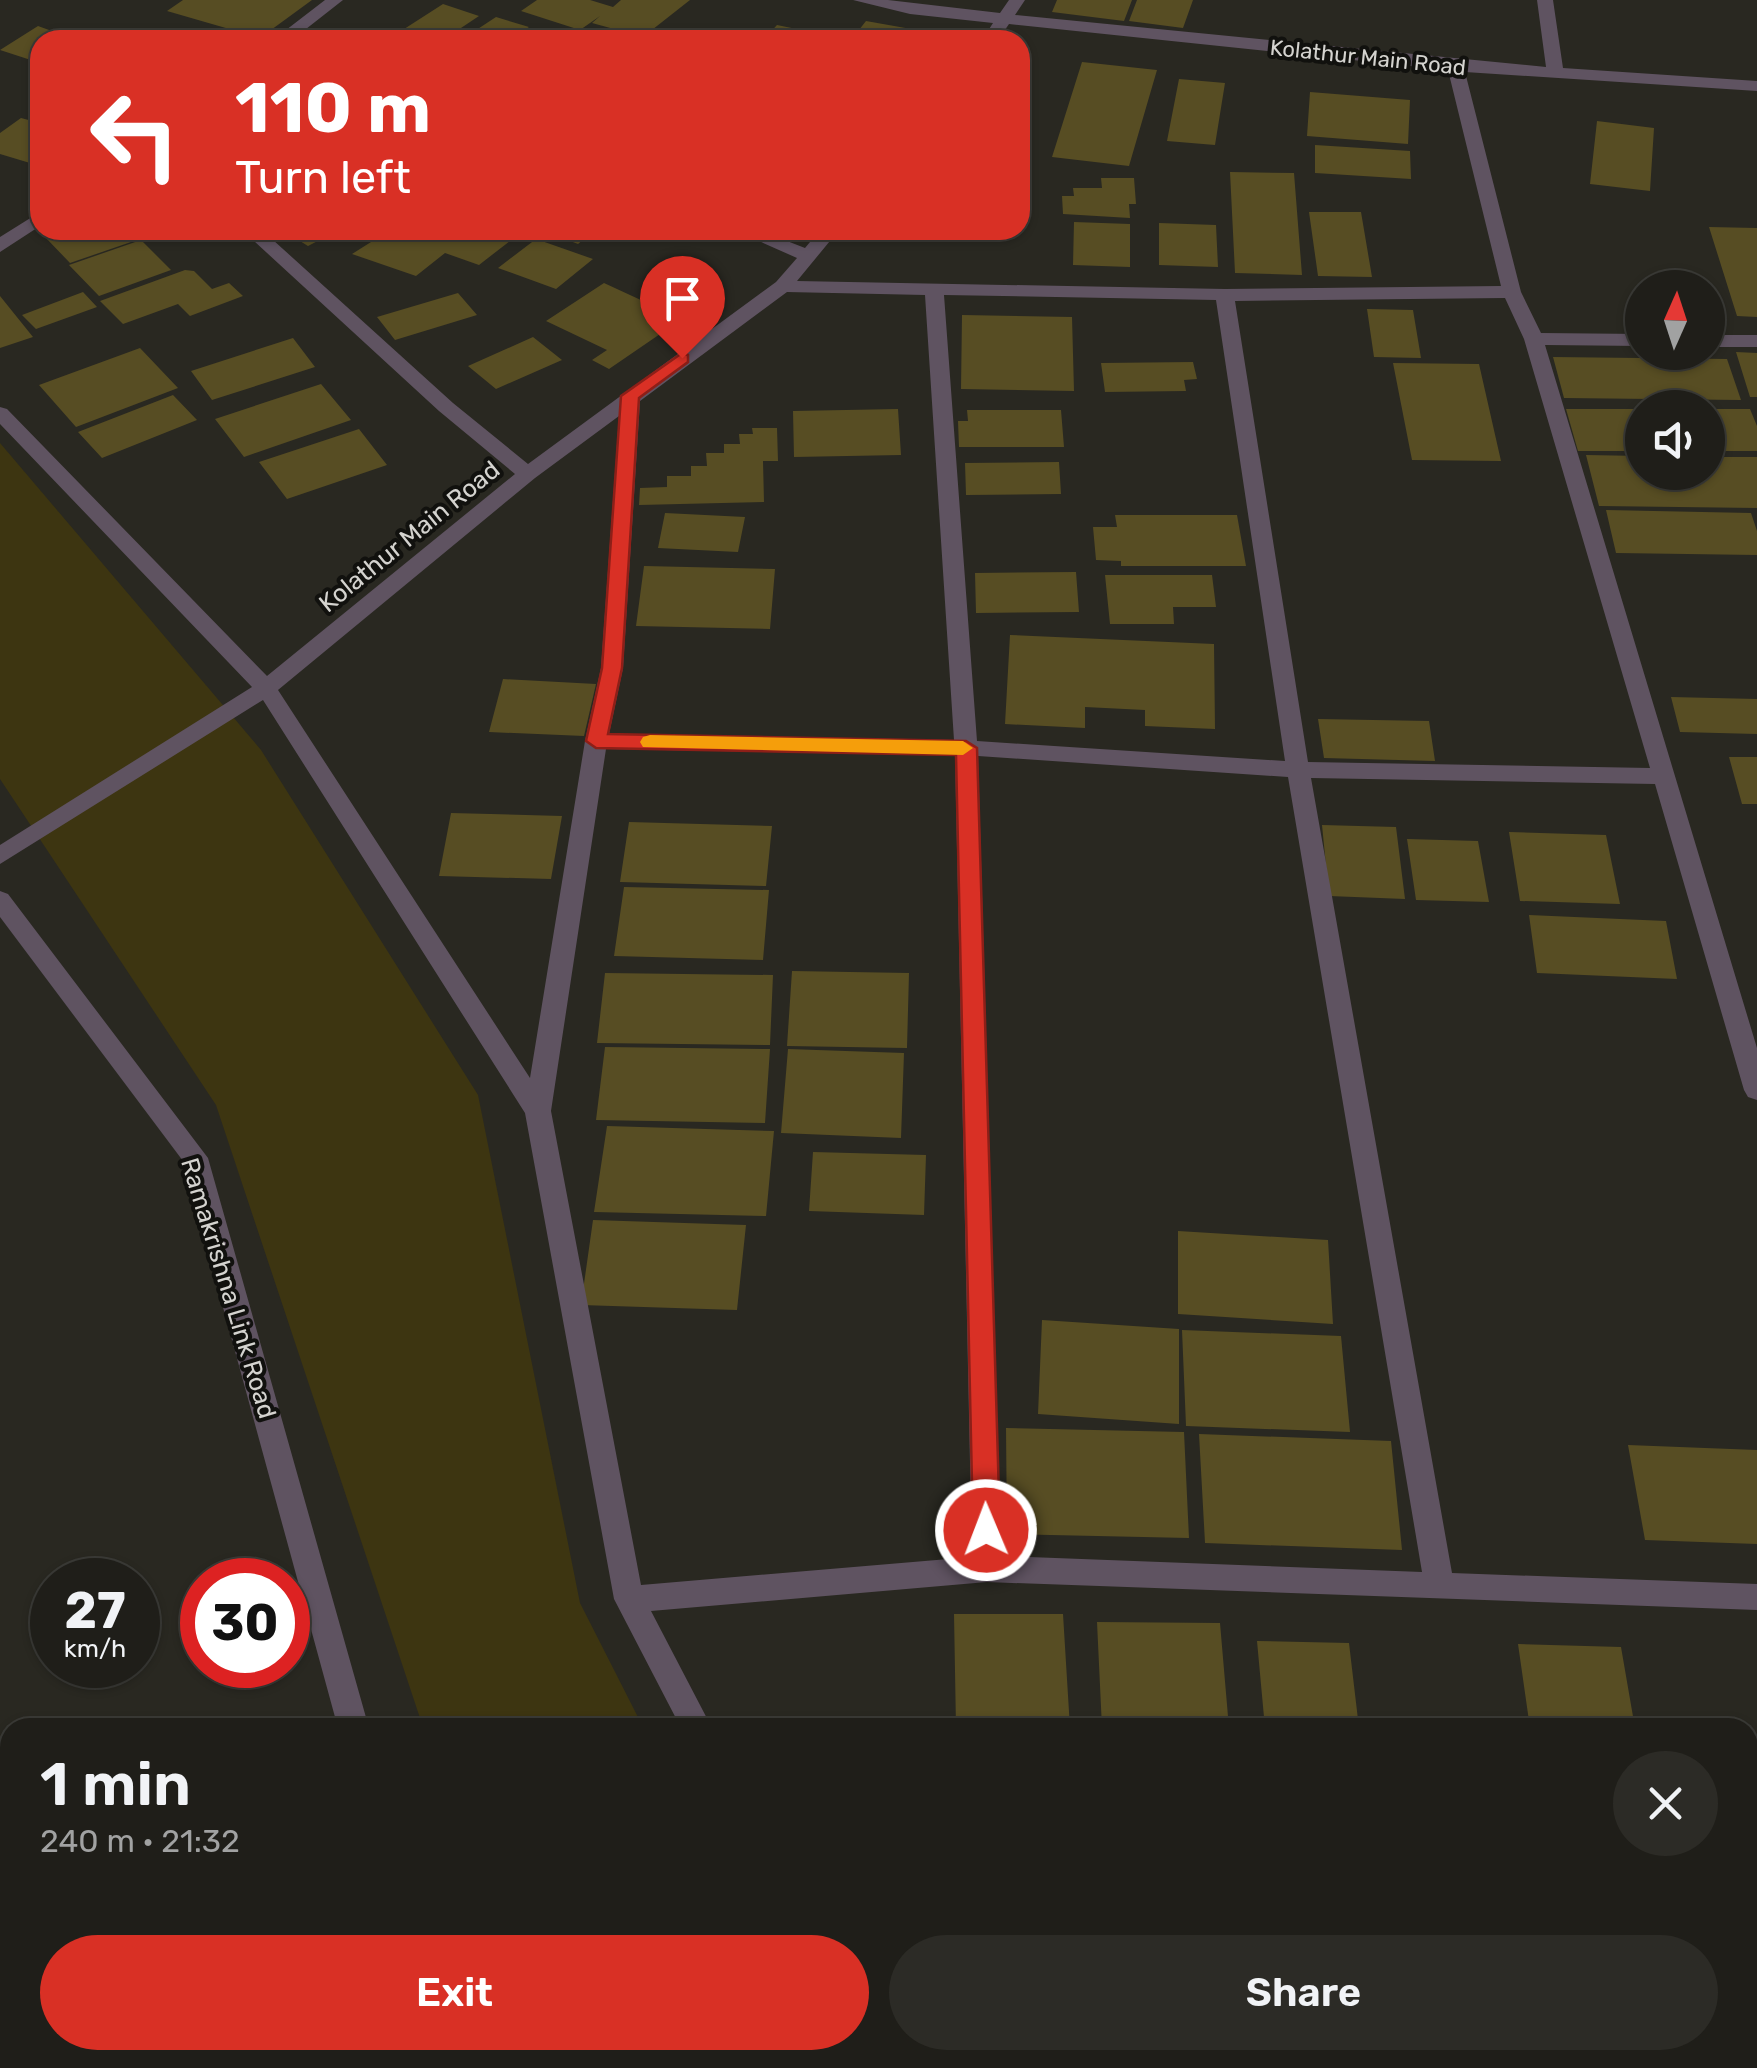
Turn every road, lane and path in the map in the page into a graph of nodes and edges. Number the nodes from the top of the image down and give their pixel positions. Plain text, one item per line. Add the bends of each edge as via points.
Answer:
1 (336, 0) edge
2 (861, 0) edge
3 (1017, 0) edge
4 (1544, 0) edge
5 (1008, 18) junction
6 (296, 30) edge
7 (998, 30) edge
8 (1455, 66) junction
9 (1555, 74) junction
10 (1757, 86) edge
11 (30, 224) edge
12 (261, 240) edge
13 (767, 240) edge
14 (822, 240) edge
15 (0, 246) edge
16 (808, 256) junction
17 (783, 286) junction
18 (934, 287) junction
19 (1512, 292) junction
20 (1225, 295) junction
21 (1534, 340) junction
22 (1625, 340) edge
23 (1725, 340) edge
24 (1757, 341) edge
25 (630, 396) junction
26 (0, 413) edge
27 (528, 474) junction
28 (266, 688) junction
29 (596, 741) junction
30 (966, 748) junction
31 (1298, 770) junction
32 (1661, 776) junction
33 (0, 856) edge
34 (0, 900) edge
35 (1755, 1074) edge
36 (538, 1111) junction
37 (987, 1568) junction
38 (1439, 1586) junction
39 (1757, 1598) edge
40 (630, 1599) junction
41 (351, 1718) edge
42 (693, 1718) edge

1 - 6 street
2 - 5 street, Kolathur Main Road
3 - 5 street
4 - 9 street
5 - 7 street
5 - 8 street, Kolathur Main Road
8 - 9 street, Kolathur Main Road
8 - 19 street
9 - 10 street, Kolathur Main Road
11 - 15 street
12 - 27 street
13 - 16 street
14 - 16 street, Kolathur Main Road
16 - 17 street, Kolathur Main Road
17 - 18 street
17 - 25 street, Kolathur Main Road
18 - 20 street
18 - 30 street
19 - 20 street
19 - 21 street
20 - 31 street
21 - 22 street
21 - 32 street
23 - 24 street
25 - 27 street, Kolathur Main Road
25 - 29 street via 612,668
26 - 28 street
27 - 28 street, Kolathur Main Road
28 - 33 street, Kolathur Main Road
28 - 36 street
29 - 30 street
29 - 36 street
30 - 31 street
30 - 37 street
31 - 32 street
31 - 38 street
32 - 35 street
34 - 41 street, Ramakrishna Link Road via 195,1158
36 - 40 street
37 - 38 street
37 - 40 street
38 - 39 street
40 - 42 street

